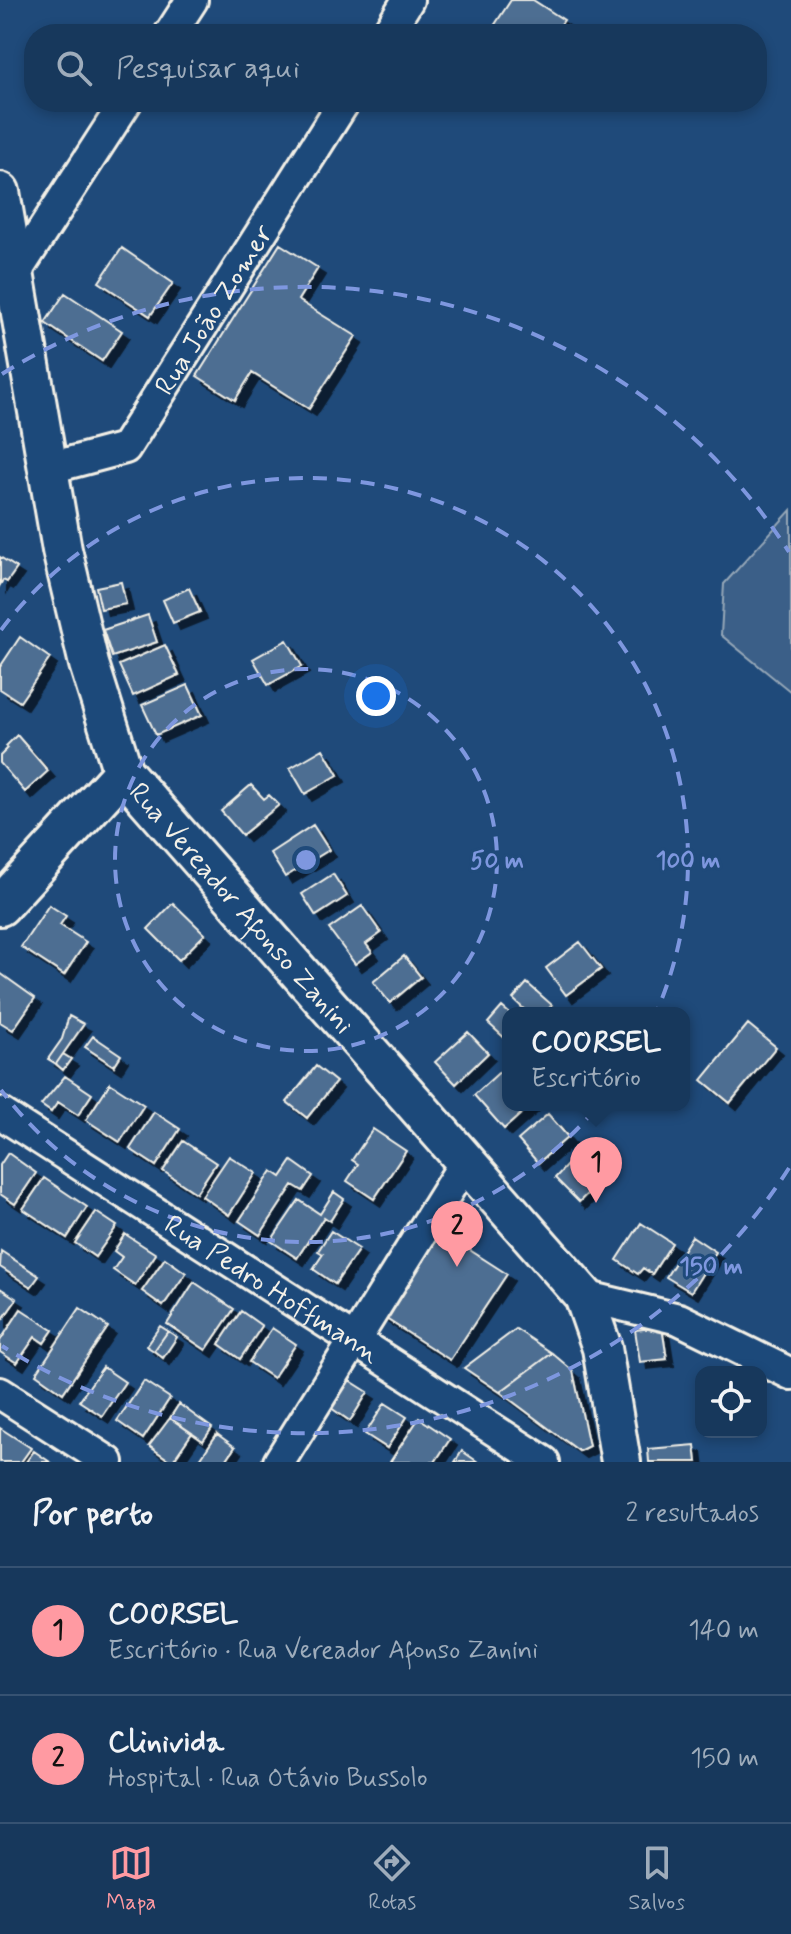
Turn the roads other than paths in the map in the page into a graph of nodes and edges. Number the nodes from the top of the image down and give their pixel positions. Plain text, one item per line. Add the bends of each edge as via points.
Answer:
1 (192, 0) edge
2 (408, 0) edge
3 (176, 24) edge
4 (393, 24) edge
5 (120, 112) edge
6 (338, 112) edge
7 (0, 192) edge
8 (7, 287) edge
9 (46, 469) junction
10 (123, 772) junction
11 (0, 906) edge
12 (0, 1113) edge
13 (466, 1161) junction
14 (584, 1296) junction
15 (354, 1340) junction
16 (791, 1374) edge
17 (0, 1393) edge
18 (108, 1462) edge
19 (279, 1462) edge
20 (544, 1462) edge
21 (621, 1462) edge

1 - 3 street
2 - 4 street
5 - 8 street
6 - 9 street, Rua João Zomer via 125,448
7 - 8 street, Rua Vereador Afonso Zanini
8 - 9 street, Rua Vereador Afonso Zanini
9 - 10 street, Rua Vereador Afonso Zanini via 76,612
10 - 11 street
10 - 13 street, Rua Vereador Afonso Zanini
12 - 15 street, Rua Pedro Hoffmann
13 - 14 street, Rua Vereador Afonso Zanini
13 - 15 street
14 - 16 street via 679,1319
14 - 21 street, Rua Vereador Afonso Zanini via 602,1348
15 - 19 street
15 - 20 street, Rua Pedro Hoffmann
17 - 18 street

